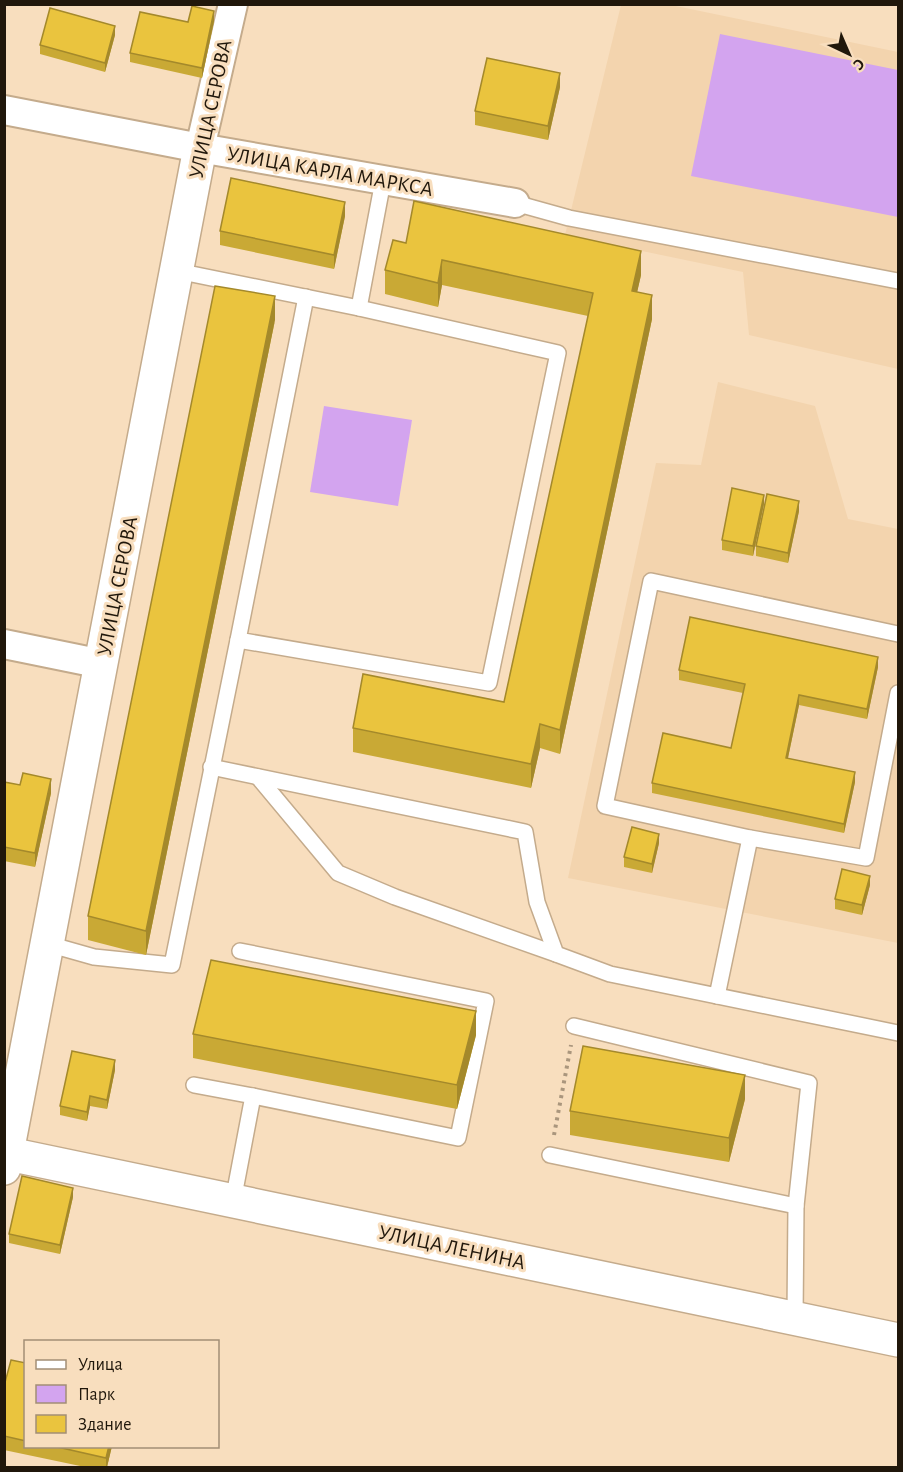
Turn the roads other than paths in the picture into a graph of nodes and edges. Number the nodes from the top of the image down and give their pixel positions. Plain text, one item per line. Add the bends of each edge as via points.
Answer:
1 (233, 4) edge
2 (4, 110) edge
3 (201, 148) junction
4 (383, 182) junction
5 (515, 203) joint
6 (177, 271) junction
7 (898, 281) edge
8 (306, 297) junction
9 (359, 308) junction
10 (898, 634) edge
11 (238, 640) junction
12 (4, 644) edge
13 (102, 664) junction
14 (898, 693) edge
15 (211, 767) junction
16 (258, 777) junction
17 (750, 838) junction
18 (48, 944) junction
19 (240, 951) dead end
20 (556, 954) junction
21 (717, 996) junction
22 (574, 1026) road end
23 (898, 1034) edge
24 (194, 1085) dead end
25 (253, 1096) junction
26 (550, 1155) road end
27 (6, 1158) edge
28 (233, 1201) junction
29 (796, 1206) junction
30 (795, 1318) junction
31 (898, 1340) edge

1 - 3 street, УЛИЦА СЕРОВА
2 - 3 street, УЛИЦА КАРЛА МАРКСА
3 - 4 street, УЛИЦА КАРЛА МАРКСА
3 - 6 street, УЛИЦА СЕРОВА
4 - 5 street, УЛИЦА КАРЛА МАРКСА
4 - 9 lane
5 - 7 lane via 569,218
6 - 8 lane
6 - 13 street, УЛИЦА СЕРОВА
8 - 9 lane
8 - 11 lane
9 - 11 lane via 558,353 489,683
10 - 17 lane via 651,581 605,806
11 - 15 lane
12 - 13 street
13 - 18 street, УЛИЦА СЕРОВА
14 - 17 lane via 866,858
15 - 16 lane
15 - 18 lane via 172,965 94,957
16 - 20 lane via 338,873
16 - 20 lane via 525,832 537,902
17 - 21 lane
18 - 27 street, УЛИЦА СЕРОВА
19 - 25 lane via 486,1001 458,1138
20 - 21 lane via 610,974
21 - 23 lane
22 - 29 lane via 809,1083
24 - 25 lane
25 - 28 lane
26 - 29 lane
27 - 28 street, УЛИЦА ЛЕНИНА
28 - 30 street, УЛИЦА ЛЕНИНА
29 - 30 lane
30 - 31 street, УЛИЦА ЛЕНИНА

